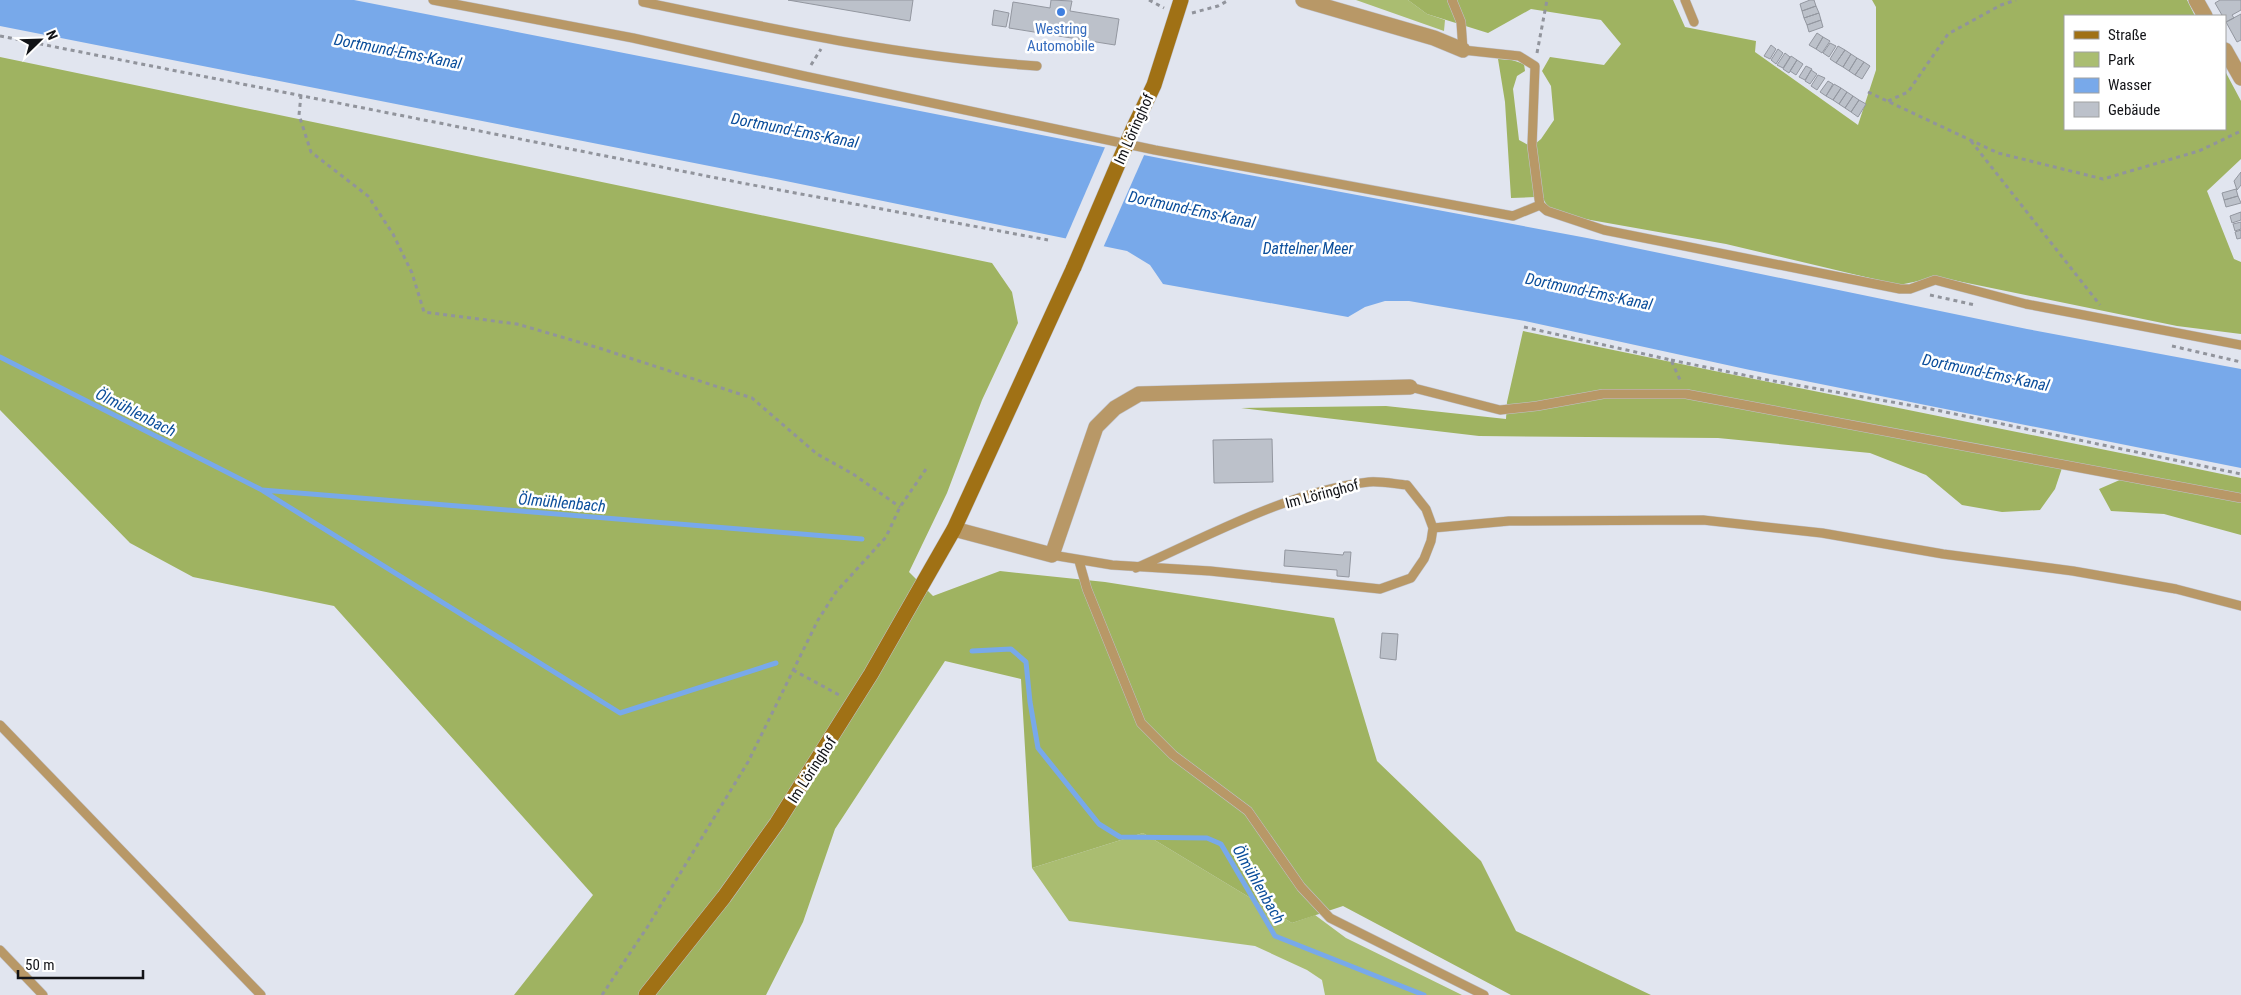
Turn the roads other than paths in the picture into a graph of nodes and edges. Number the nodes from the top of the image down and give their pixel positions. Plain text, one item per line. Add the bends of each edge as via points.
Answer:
1 (433, 0) edge
2 (643, 0) edge
3 (1181, 0) edge
4 (1303, 0) edge
5 (1452, 0) edge
6 (1685, 0) edge
7 (2196, 0) edge
8 (2204, 15) edge
9 (1694, 22) dead end
10 (1462, 50) junction
11 (2226, 52) edge
12 (1037, 66) dead end
13 (2241, 78) edge
14 (1540, 205) junction
15 (2241, 345) edge
16 (1410, 387) joint
17 (2241, 498) edge
18 (1434, 528) junction
19 (954, 529) junction
20 (1052, 555) junction
21 (1079, 561) junction
22 (1136, 568) junction
23 (2241, 606) edge
24 (0, 725) edge
25 (0, 950) edge
26 (44, 995) edge
27 (260, 995) edge
28 (646, 995) edge
29 (1484, 995) edge

1 - 14 lane via 634,38 1155,150 1513,216
2 - 12 lane via 826,40
3 - 19 street, Im Löringhof, bridge via 1154,85
4 - 10 street via 1434,38
5 - 10 lane via 1461,22
6 - 9 lane
7 - 8 street
10 - 14 lane via 1519,56 1536,66 1532,146
11 - 13 street
14 - 15 lane via 1564,218 1646,239 1900,289 1935,280 2026,304
16 - 17 lane via 1500,410 1603,394 1686,394
16 - 20 street via 1139,394 1115,408 1096,427
18 - 22 lane via 1424,559 1411,578 1380,589 1210,571
18 - 22 lane, Im Löringhof via 1426,510 1407,485 1371,482 1336,487 1273,507
18 - 23 lane via 1509,521 1703,520 1822,533 1943,554 2073,571 2176,588
19 - 20 street
19 - 28 street, Im Löringhof via 853,703 777,824
20 - 21 lane
21 - 22 lane
21 - 29 lane via 1087,589 1141,723 1172,755 1248,811 1301,887 1330,918
24 - 27 lane
25 - 26 lane

